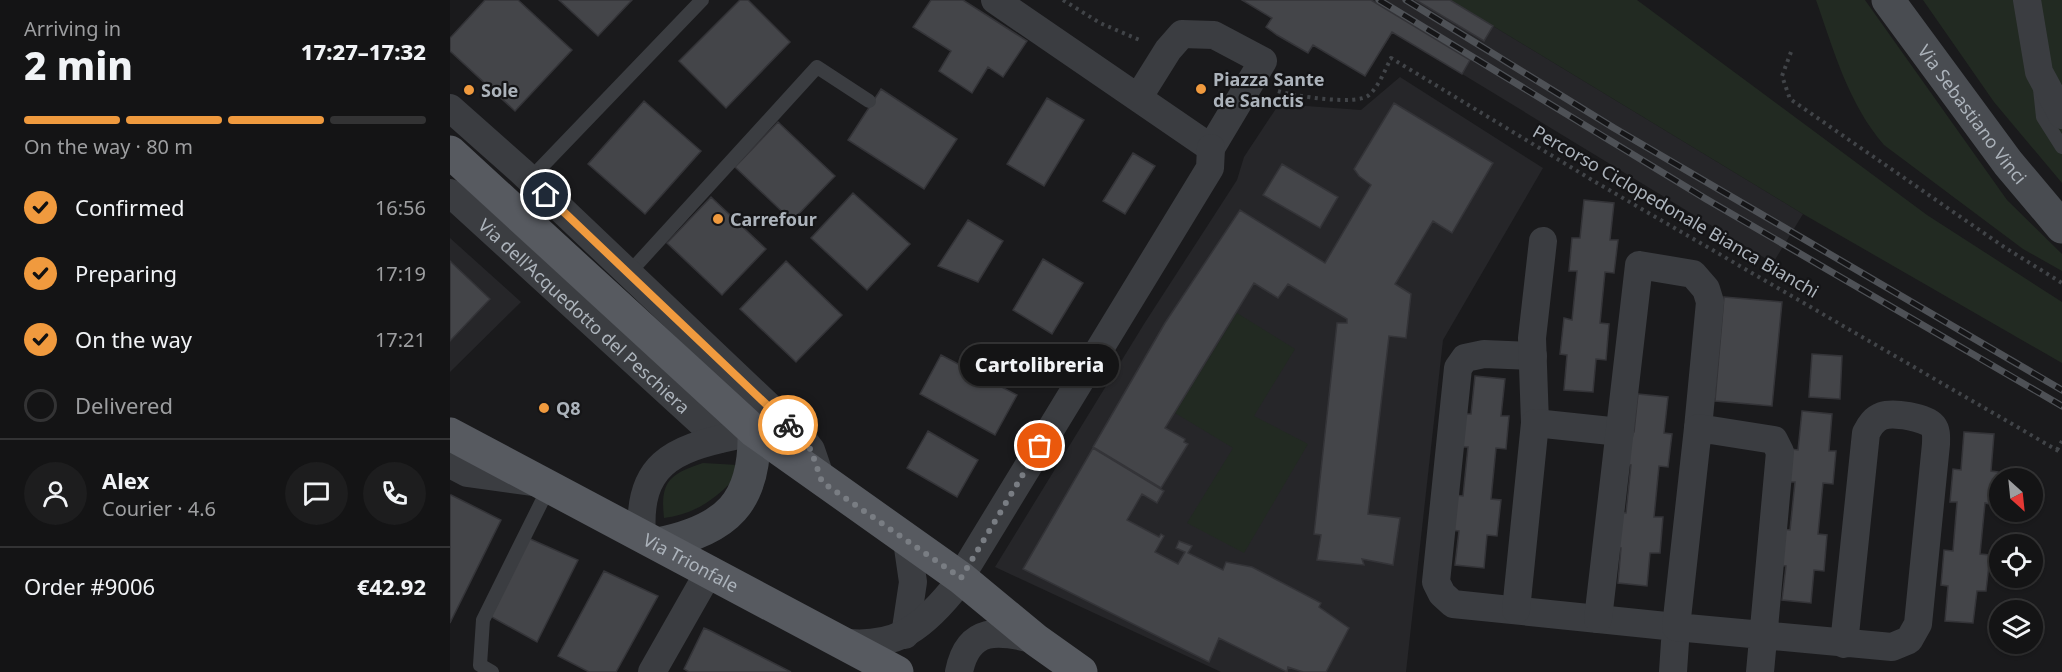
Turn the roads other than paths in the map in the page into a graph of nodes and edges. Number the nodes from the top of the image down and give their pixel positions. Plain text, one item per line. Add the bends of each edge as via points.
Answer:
1 (702, 0) edge
2 (995, 0) edge
3 (1888, 0) edge
4 (2027, 0) edge
5 (2050, 74) edge
6 (1138, 98) junction
7 (869, 101) dead end
8 (450, 108) edge
9 (2062, 115) edge
10 (2062, 147) edge
11 (1211, 148) junction
12 (450, 152) edge
13 (530, 179) junction
14 (450, 193) edge
15 (2062, 226) edge
16 (1543, 241) dead end
17 (629, 273) junction
18 (1533, 356) junction
19 (1535, 423) junction
20 (1698, 428) junction
21 (754, 431) junction
22 (1620, 432) junction
23 (450, 434) edge
24 (719, 439) junction
25 (450, 464) edge
26 (822, 482) junction
27 (545, 485) junction
28 (650, 539) junction
29 (907, 542) junction
30 (710, 570) junction
31 (961, 578) junction
32 (1516, 610) junction
33 (1598, 619) junction
34 (1677, 627) junction
35 (904, 635) junction
36 (1765, 637) junction
37 (1036, 640) junction
38 (839, 642) junction
39 (1844, 644) junction
40 (492, 672) edge
41 (652, 672) edge
42 (897, 672) edge
43 (959, 672) edge
44 (1082, 672) edge
45 (1673, 672) edge
46 (1760, 672) edge

1 - 13 lane
2 - 6 street
3 - 15 street, Via Sebastiano Vinci via 2008,163
4 - 5 street
5 - 9 street
5 - 10 lane via 2043,117
6 - 11 street
6 - 11 street via 1182,34 1214,35 1263,61
7 - 17 lane via 817,67
8 - 13 street
11 - 31 street, Via Trionfale via 1210,168
12 - 21 main road, Via dell'Acquedotto del Peschiera
13 - 17 street
14 - 24 street, Via dell'Acquedotto del Peschiera
16 - 18 street
17 - 26 street via 806,442
18 - 19 street
18 - 32 street via 1484,354 1465,358 1458,368 1436,582 1454,604
19 - 22 street
19 - 32 street
20 - 22 street via 1710,302 1706,289 1693,274 1639,265
20 - 34 street
20 - 36 street via 1774,440 1780,452
21 - 24 street
21 - 26 main road, Via dell'Acquedotto del Peschiera
21 - 28 street via 754,464 742,498 708,527 685,537
22 - 33 street
23 - 27 main road, Via Trionfale
24 - 28 street via 680,453 659,467 641,502
25 - 27 street, Via Trionfale via 467,472
26 - 29 main road, Via dell'Acquedotto del Peschiera
27 - 28 main road, Via Trionfale
27 - 40 lane via 483,620 480,665
28 - 30 main road, Via Trionfale
29 - 31 main road, Via dell'Acquedotto del Peschiera
29 - 35 street via 913,582
30 - 38 main road, Via Trionfale
30 - 41 street
31 - 35 street, Via Trionfale via 929,617
31 - 37 main road, Via dell'Acquedotto del Peschiera
32 - 33 street
33 - 34 street
34 - 36 street
34 - 45 street
35 - 38 street, Via Trionfale via 874,644
36 - 39 street
36 - 46 street
37 - 43 street via 1011,633 988,634 966,651
37 - 44 main road
38 - 42 main road, Via Trionfale
39 - 39 street via 1892,647 1909,640 1918,624 1936,444 1935,430 1926,420 1882,416 1870,424 1866,433

